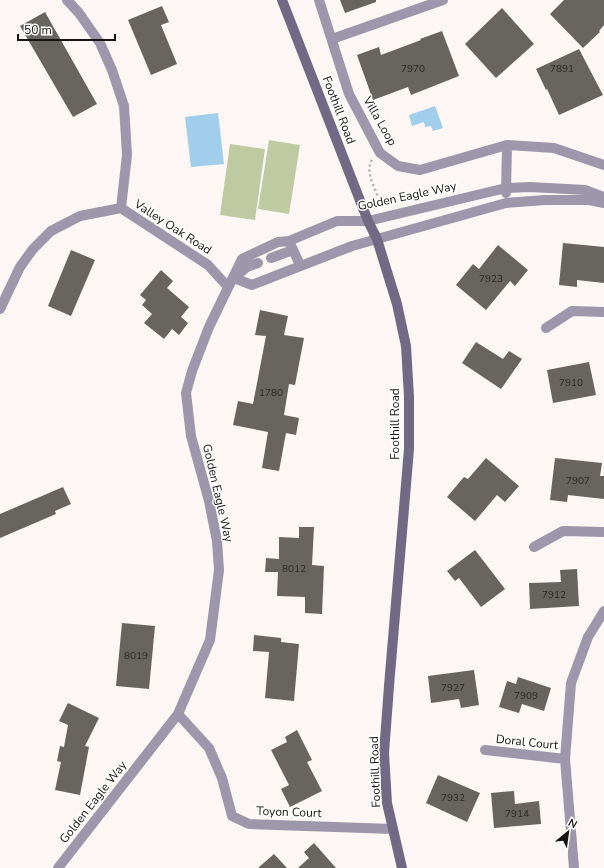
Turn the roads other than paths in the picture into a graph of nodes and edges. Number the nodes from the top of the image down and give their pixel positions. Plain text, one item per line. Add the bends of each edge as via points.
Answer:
1 (67, 0) edge
2 (282, 0) edge
3 (319, 0) edge
4 (443, 0) edge
5 (332, 39) junction
6 (507, 145) junction
7 (604, 164) edge
8 (506, 188) junction
9 (604, 197) edge
10 (506, 203) junction
11 (604, 203) edge
12 (120, 208) junction
13 (368, 220) junction
14 (377, 239) junction
15 (291, 245) junction
16 (271, 258) dead end
17 (258, 263) dead end
18 (300, 265) junction
19 (234, 278) junction
20 (228, 287) junction
21 (0, 309) edge
22 (604, 312) edge
23 (546, 328) dead end
24 (604, 532) edge
25 (534, 547) dead end
26 (604, 611) edge
27 (178, 714) junction
28 (485, 750) dead end
29 (565, 759) junction
30 (393, 829) junction
31 (58, 868) edge
32 (402, 868) edge
33 (574, 868) edge

1 - 12 street via 100,43 124,106 127,155
2 - 13 main road, Foothill Road
3 - 5 street, Villa Loop
4 - 5 street
5 - 6 street, Villa Loop via 349,94 380,153 398,166 420,170
6 - 7 street, Villa Loop via 554,148
6 - 8 street
8 - 9 street, Golden Eagle Way via 586,190
8 - 10 street
8 - 13 street, Golden Eagle Way
10 - 11 street via 545,200 589,200
10 - 14 street
12 - 20 street, Valley Oak Road via 208,265
12 - 21 street, Valley Oak Road via 80,216 51,231 33,249 20,268
13 - 14 main road, Foothill Road
13 - 15 street, Golden Eagle Way via 337,221
14 - 18 street
14 - 30 main road, Foothill Road via 405,338 409,397 410,449 384,753
15 - 16 street, Golden Eagle Way
15 - 18 street
15 - 19 street, Golden Eagle Way via 278,242 242,259
17 - 19 street, Golden Eagle Way via 247,267
18 - 19 street via 252,284
19 - 20 street, Golden Eagle Way
20 - 27 street, Golden Eagle Way via 209,327 186,393 191,436 217,541 219,570 210,640
22 - 23 street via 572,311
24 - 25 street via 563,531
26 - 29 street via 588,637 571,683
27 - 30 street, Toyon Court via 209,748 222,778 232,816 249,824
27 - 31 street, Golden Eagle Way
28 - 29 street, Doral Court
29 - 33 street
30 - 32 main road, Foothill Road

